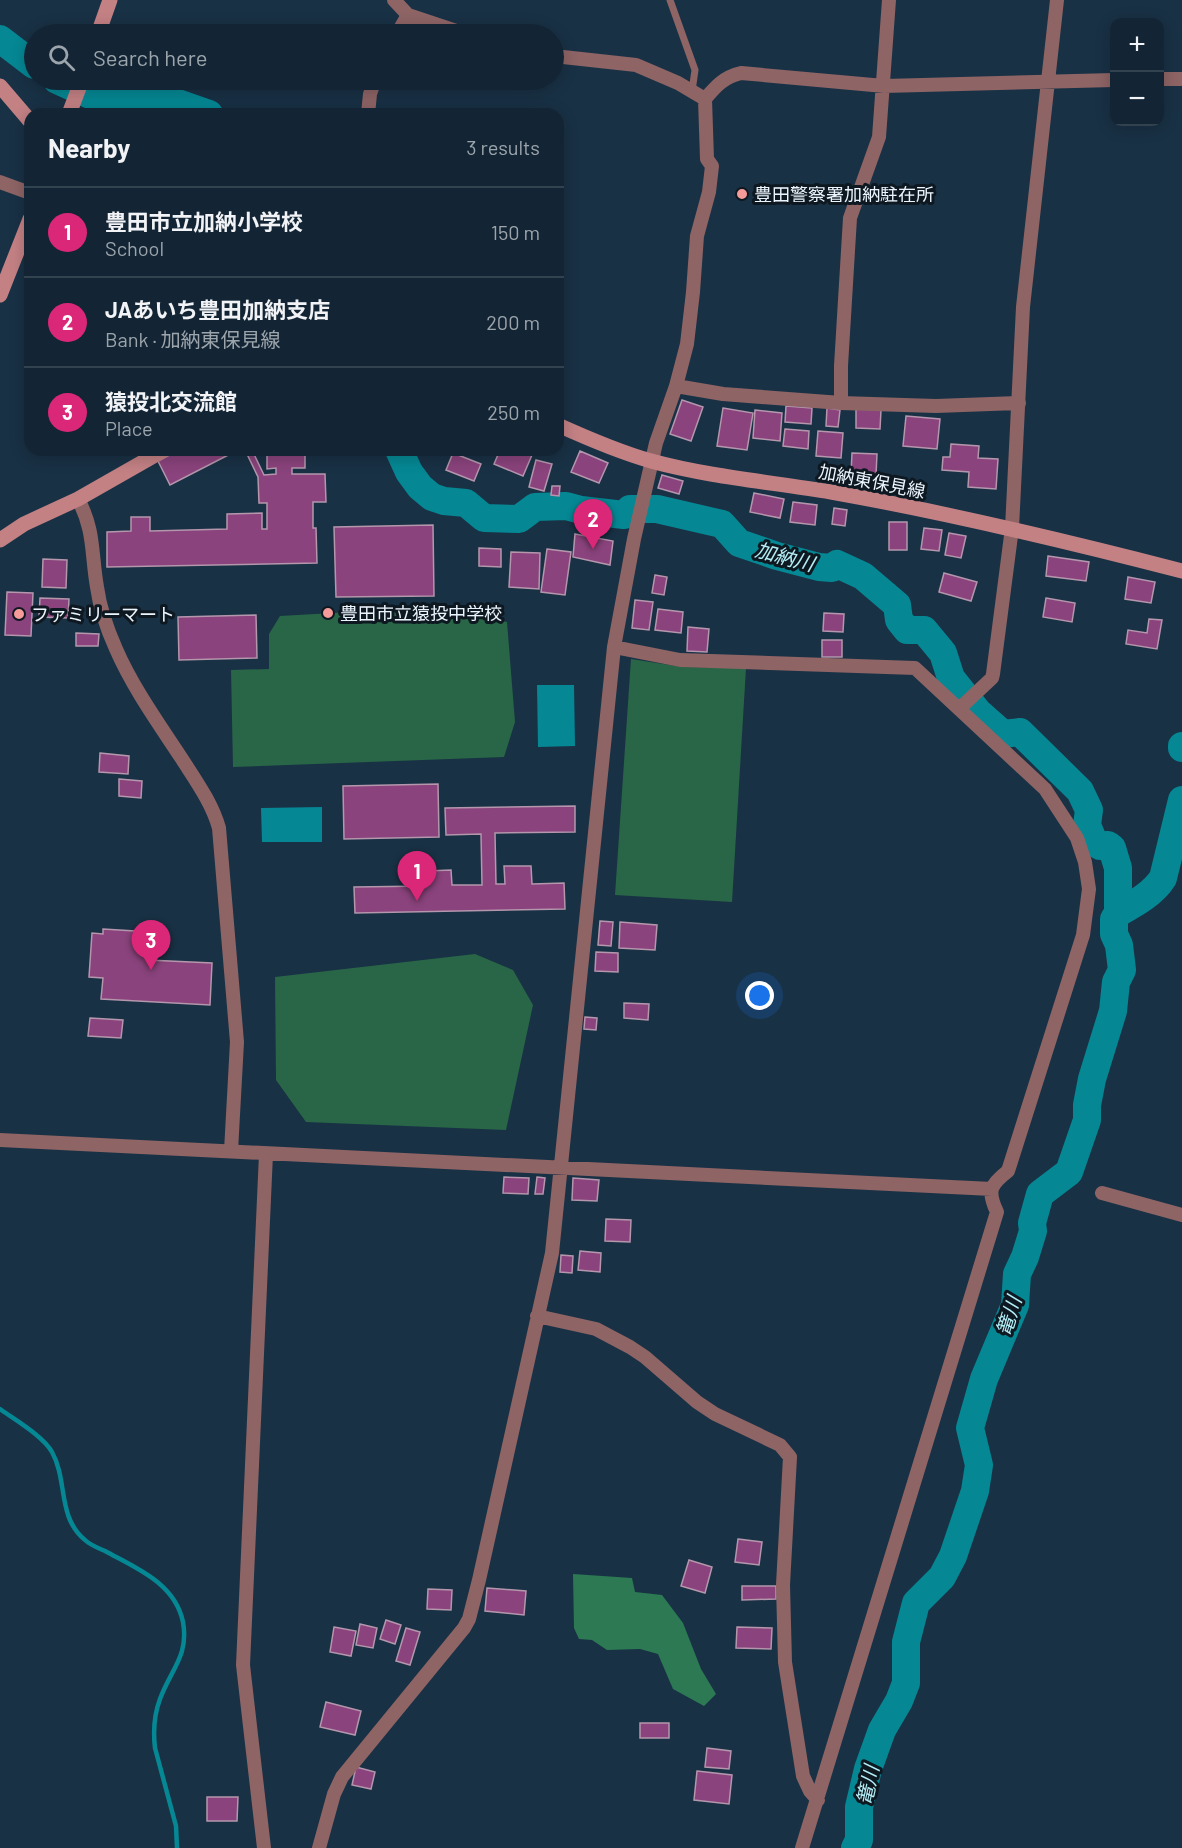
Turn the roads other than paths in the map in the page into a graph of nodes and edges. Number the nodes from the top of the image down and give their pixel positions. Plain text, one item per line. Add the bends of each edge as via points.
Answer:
1 (110, 0) edge
2 (394, 0) edge
3 (670, 0) edge
4 (889, 0) edge
5 (1057, 0) edge
6 (408, 15) junction
7 (102, 24) edge
8 (403, 24) edge
9 (435, 24) edge
10 (564, 58) edge
11 (1164, 79) edge
12 (1182, 79) edge
13 (1110, 80) edge
14 (1048, 82) junction
15 (0, 86) edge
16 (884, 87) junction
17 (78, 90) edge
18 (371, 90) edge
19 (692, 91) junction
20 (705, 99) junction
21 (71, 108) edge
22 (369, 108) edge
23 (24, 114) edge
24 (0, 182) edge
25 (24, 191) edge
26 (24, 234) edge
27 (0, 295) edge
28 (676, 386) junction
29 (841, 403) junction
30 (1018, 403) junction
31 (564, 428) edge
32 (153, 456) edge
33 (652, 462) junction
34 (78, 498) junction
35 (1012, 528) junction
36 (0, 540) edge
37 (1176, 570) edge
38 (614, 647) junction
39 (961, 706) junction
40 (0, 1140) edge
41 (231, 1151) junction
42 (266, 1154) junction
43 (560, 1168) junction
44 (992, 1189) junction
45 (1102, 1193) dead end
46 (1182, 1215) edge
47 (537, 1316) junction
48 (818, 1800) junction
49 (264, 1848) edge
50 (319, 1848) edge
51 (802, 1848) edge

1 - 7 main road
2 - 6 street
3 - 19 lane via 695,70
4 - 16 street
5 - 14 street
6 - 8 street
6 - 9 street
10 - 19 street via 636,65
11 - 12 street
13 - 14 street
14 - 16 street
14 - 30 street via 1023,307
15 - 23 main road
16 - 20 street via 741,73 719,82
16 - 29 street via 879,136 850,218
17 - 21 main road
18 - 22 street
19 - 20 street
20 - 28 street via 707,159 712,166 710,192 697,236 687,344
24 - 25 street
26 - 27 main road
28 - 29 street via 723,394
28 - 33 street
29 - 30 street
30 - 35 street
31 - 33 main road, 加納東保見線
32 - 34 main road
33 - 35 main road, 加納東保見線
33 - 38 street
34 - 36 main road
34 - 41 street via 91,530 101,610 116,649 204,793 219,828 237,1042
35 - 37 main road, 加納東保見線
35 - 39 street via 992,678
38 - 39 street via 680,660 915,668
38 - 43 street
39 - 44 street via 1045,789 1077,838 1089,889 1083,935 1008,1171 995,1180
40 - 41 street
41 - 42 street
42 - 43 street
42 - 49 street via 243,1665
43 - 44 street
43 - 47 street via 552,1253
44 - 48 street via 990,1196 997,1212
45 - 46 street
47 - 48 street via 596,1329 630,1347 697,1402 780,1445 790,1458 783,1585 785,1662 803,1776
47 - 50 street via 469,1619 342,1777
48 - 51 street

